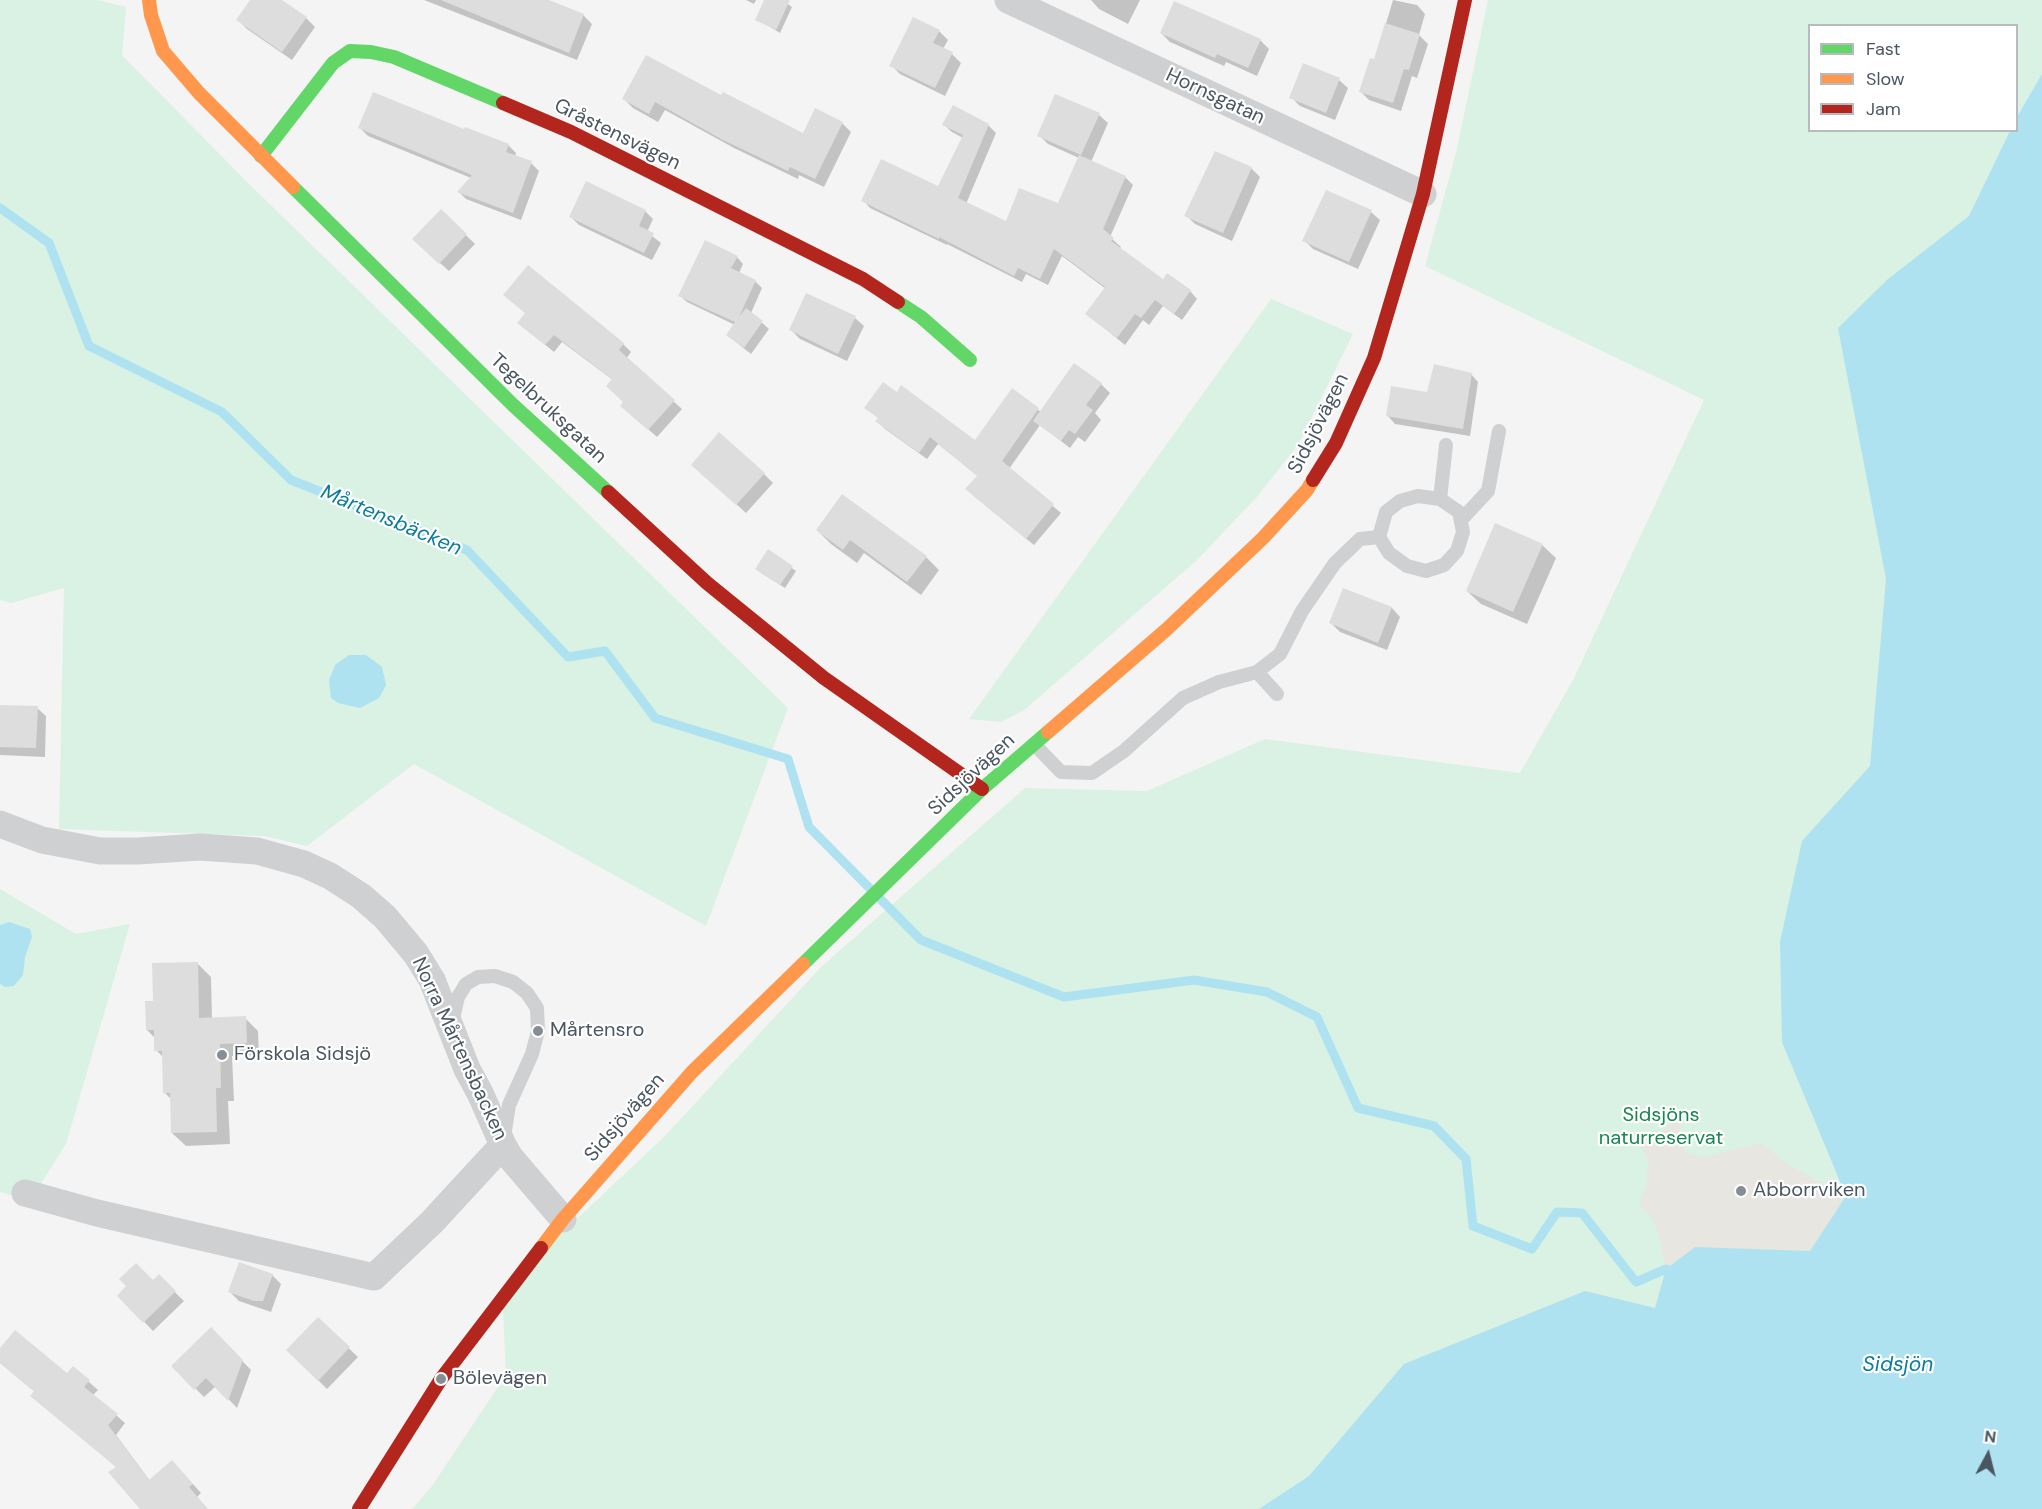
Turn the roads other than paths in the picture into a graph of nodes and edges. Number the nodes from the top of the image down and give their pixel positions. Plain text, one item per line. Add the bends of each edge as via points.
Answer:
1 (149, 0) edge
2 (1008, 0) edge
3 (1465, 0) edge
4 (261, 156) junction
5 (1423, 194) junction
6 (970, 360) dead end
7 (1499, 431) dead end
8 (1446, 446) dead end
9 (1440, 499) junction
10 (1461, 520) junction
11 (1379, 537) junction
12 (1257, 672) junction
13 (1277, 694) dead end
14 (1034, 744) junction
15 (982, 789) junction
16 (0, 824) edge
17 (451, 1028) junction
18 (503, 1145) junction
19 (25, 1193) dead end
20 (563, 1219) junction
21 (359, 1509) edge

1 - 4 street, Tegelbruksgatan via 163,51
2 - 5 street, Hornsgatan
3 - 5 street, Sidsjövägen
4 - 6 street, Gråstensvägen via 333,63 350,51 394,57 571,132 863,279 921,317
4 - 15 street, Tegelbruksgatan via 513,405 707,583 824,678
5 - 14 street, Sidsjövägen via 1374,358 1336,443 1307,490 1263,538 1167,629
7 - 10 lane via 1488,491
8 - 9 lane
9 - 10 lane via 1459,512
9 - 11 lane via 1418,496 1400,501 1386,512
10 - 11 lane via 1464,532 1458,551 1444,566 1426,571 1407,566 1389,553
11 - 12 lane via 1360,539 1335,563 1302,611 1280,654
12 - 13 lane
12 - 14 lane via 1219,682 1183,698 1124,751 1092,773 1061,772
14 - 15 street, Sidsjövägen
15 - 20 street, Sidsjövägen via 692,1072
16 - 17 street, Norra Mårtensbacken via 42,840 100,851 220,847 257,851 304,864 346,886 385,917 432,980
17 - 18 street, Norra Mårtensbacken
17 - 18 lane via 458,997 466,984 478,977 495,976 513,982 537,1008 538,1031 509,1105
18 - 19 street via 374,1277
18 - 20 street, Norra Mårtensbacken
20 - 21 street, Sidsjövägen via 441,1379

